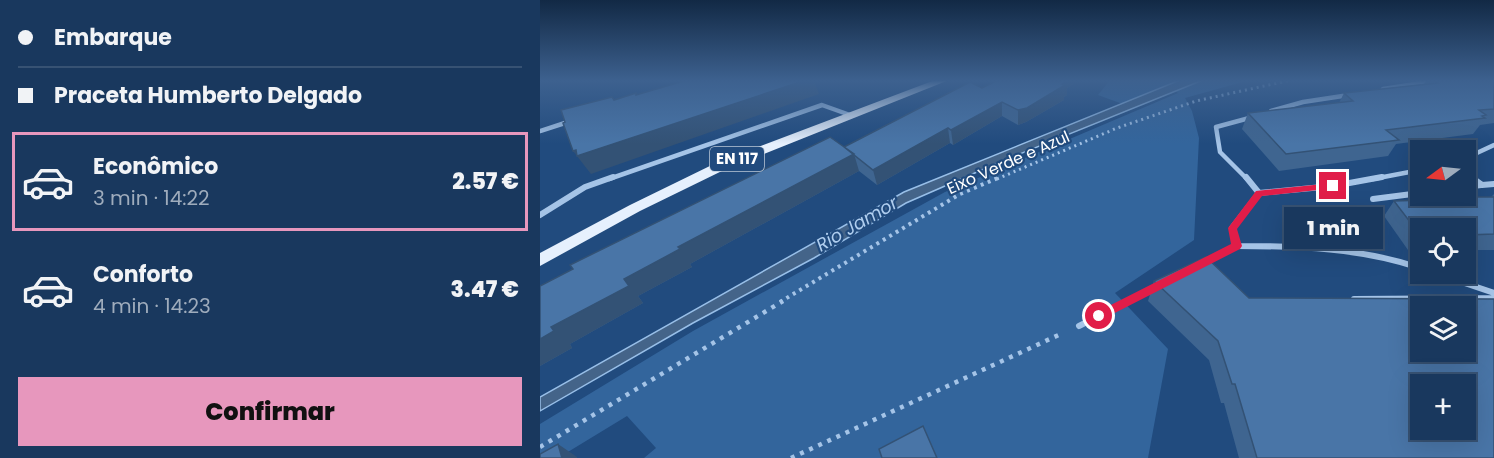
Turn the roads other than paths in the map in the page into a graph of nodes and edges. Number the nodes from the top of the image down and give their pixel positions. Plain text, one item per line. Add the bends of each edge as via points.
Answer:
1 (887, 101) edge
2 (1307, 101) edge
3 (850, 115) junction
4 (583, 117) edge
5 (540, 131) edge
6 (1494, 145) edge
7 (1476, 153) edge
8 (1410, 172) edge
9 (1476, 180) edge
10 (1494, 184) edge
11 (1482, 185) junction
12 (1476, 186) edge
13 (1259, 193) junction
14 (1410, 194) edge
15 (1373, 199) dead end
16 (540, 215) edge
17 (1237, 246) junction
18 (540, 260) edge
19 (1410, 265) edge
20 (1195, 267) edge
21 (1163, 283) edge
22 (1467, 284) edge
23 (1494, 293) edge
24 (1494, 298) edge
25 (1340, 299) edge
26 (1079, 326) road end

1 - 3 main road, EN 117
2 - 13 street via 1216,127 1220,152
3 - 16 street via 822,105 794,113 585,187
3 - 18 main road, EN 117 via 721,166
4 - 5 street
6 - 7 street
8 - 13 street via 1333,186
9 - 11 street
10 - 11 street
11 - 12 street
13 - 17 street via 1232,228
14 - 15 street
17 - 19 street via 1310,246
17 - 20 lane
21 - 26 lane
22 - 23 street
24 - 25 street

